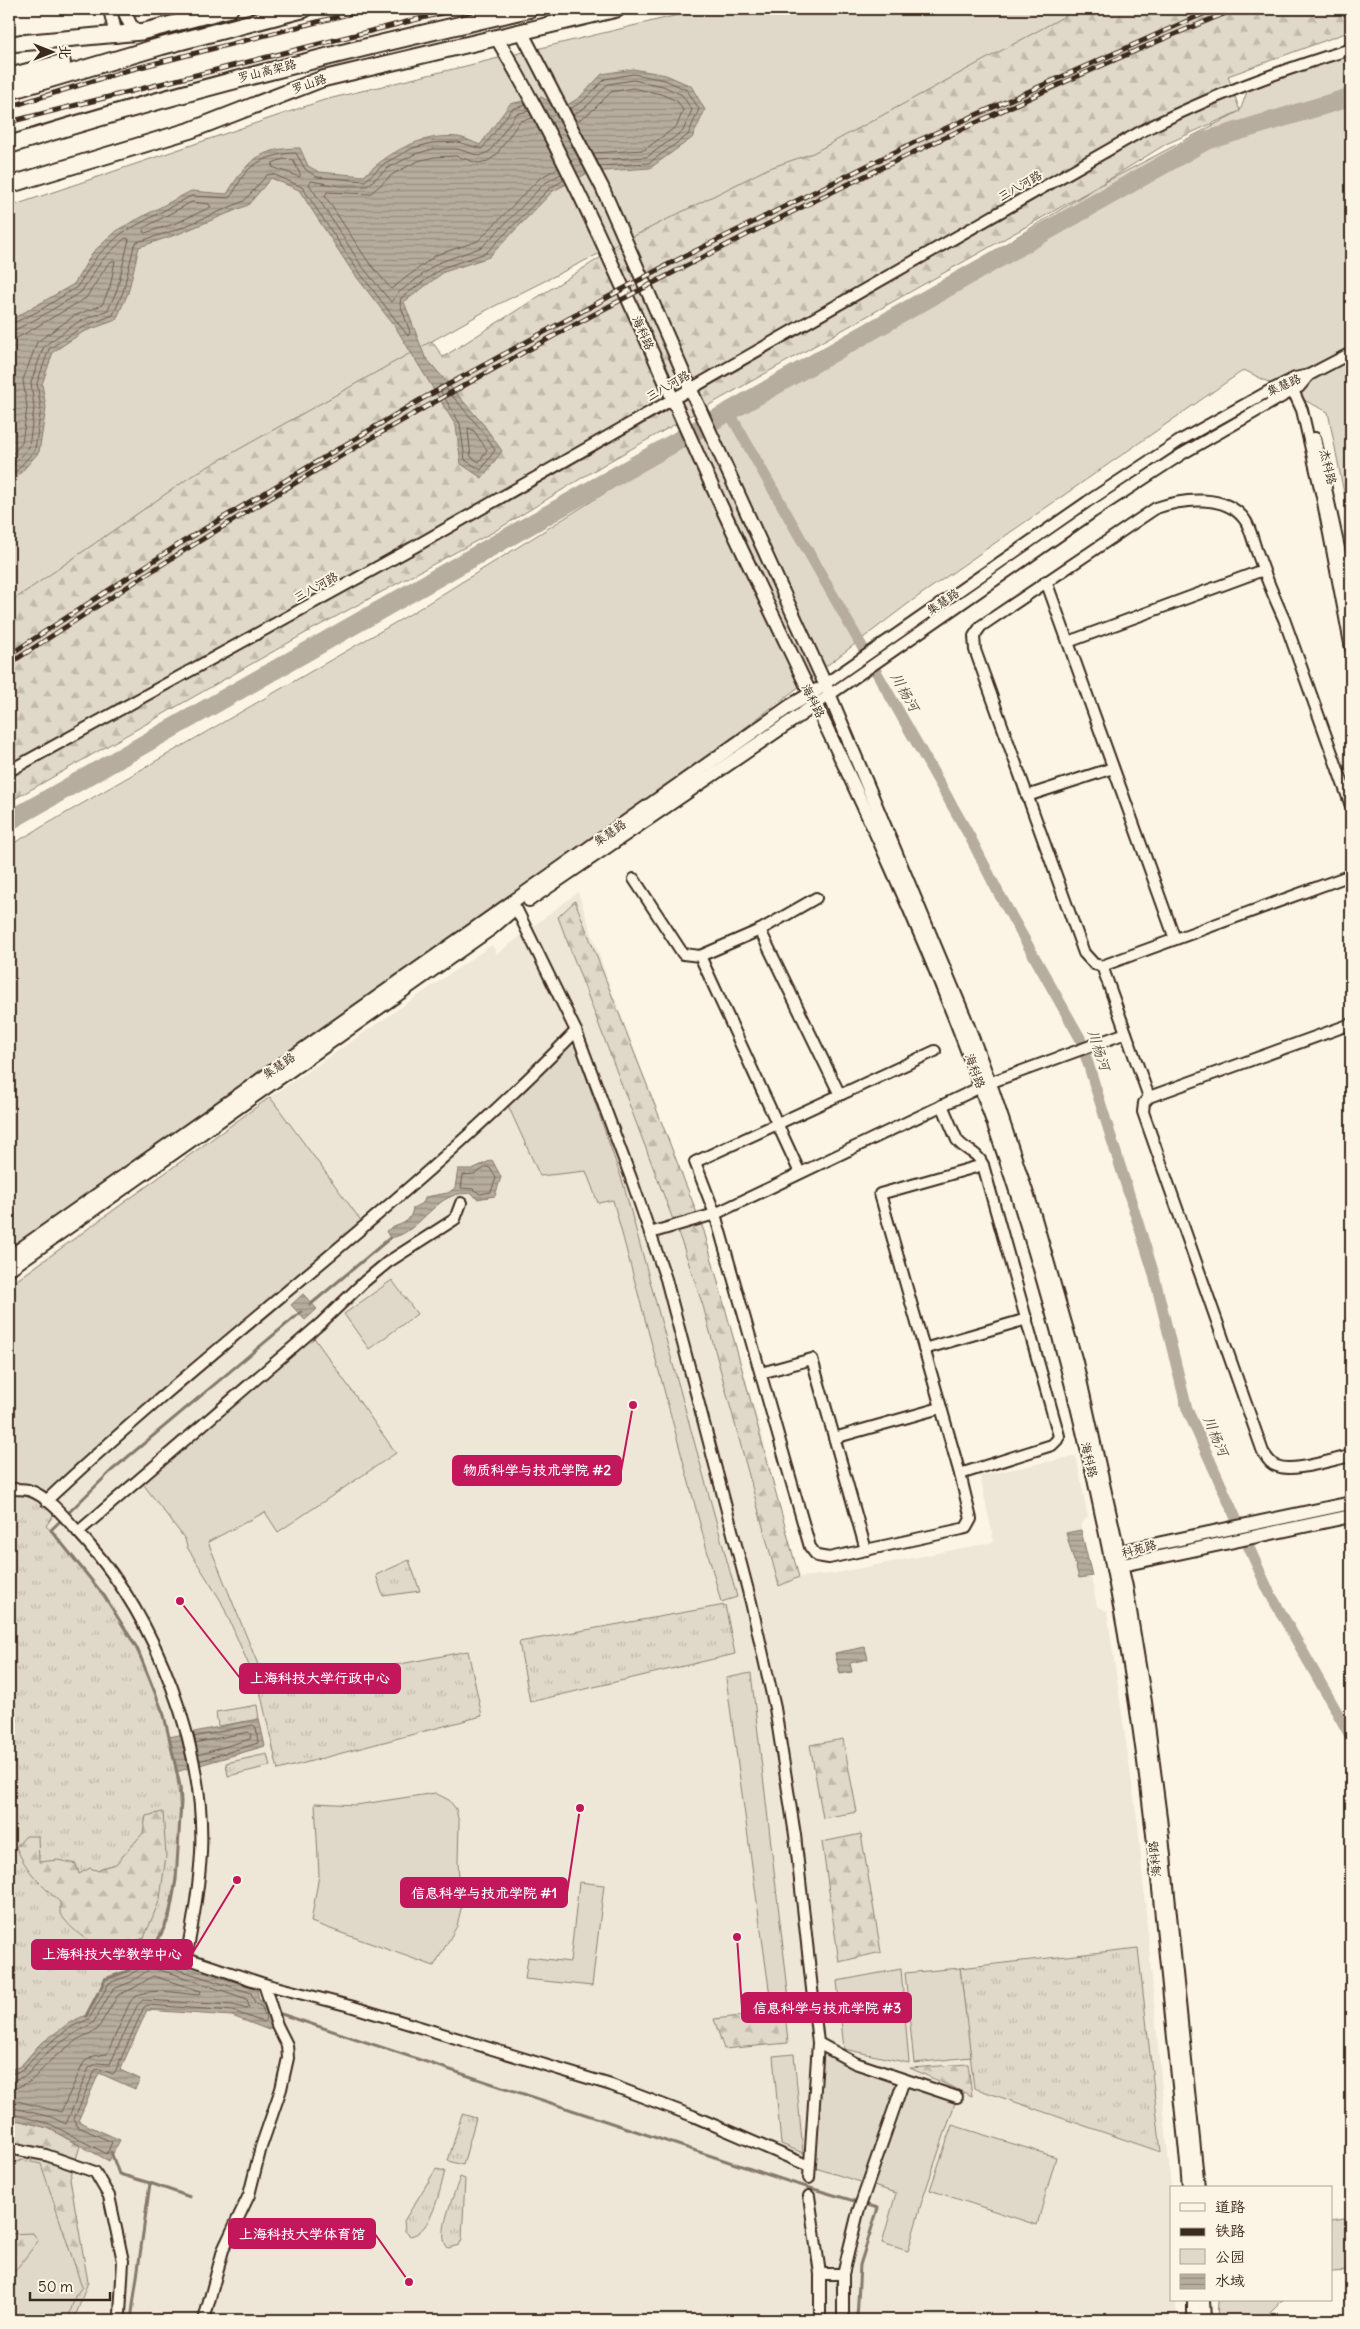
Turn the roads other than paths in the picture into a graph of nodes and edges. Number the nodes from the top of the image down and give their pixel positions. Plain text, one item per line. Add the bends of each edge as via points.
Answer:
1 (110, 9) edge
2 (122, 9) edge
3 (230, 9) edge
4 (304, 9) edge
5 (528, 9) edge
6 (617, 9) edge
7 (251, 22) junction
8 (521, 31) junction
9 (141, 32) junction
10 (116, 36) junction
11 (496, 37) junction
12 (9, 44) edge
13 (1351, 49) edge
14 (262, 72) junction
15 (9, 77) edge
16 (9, 91) edge
17 (9, 145) edge
18 (9, 154) edge
19 (9, 185) edge
20 (1351, 353) edge
21 (1294, 384) junction
22 (691, 391) junction
23 (673, 401) junction
24 (1264, 570) junction
25 (1046, 581) junction
26 (1351, 603) edge
27 (1068, 642) junction
28 (1351, 649) edge
29 (827, 689) junction
30 (812, 700) junction
31 (1113, 768) junction
32 (9, 771) edge
33 (1027, 796) junction
34 (1351, 806) edge
35 (1351, 875) edge
36 (634, 879) dead end
37 (816, 898) dead end
38 (516, 908) junction
39 (760, 930) junction
40 (1175, 939) junction
41 (700, 956) junction
42 (1102, 966) junction
43 (1351, 1024) edge
44 (576, 1031) junction
45 (1126, 1032) junction
46 (935, 1051) dead end
47 (985, 1085) junction
48 (840, 1095) junction
49 (1149, 1097) junction
50 (942, 1105) junction
51 (778, 1124) junction
52 (983, 1165) junction
53 (800, 1173) junction
54 (461, 1203) dead end
55 (715, 1214) junction
56 (650, 1234) junction
57 (9, 1257) edge
58 (9, 1269) edge
59 (1027, 1319) junction
60 (924, 1349) junction
61 (761, 1373) junction
62 (940, 1408) junction
63 (834, 1438) junction
64 (1351, 1456) edge
65 (960, 1474) junction
66 (9, 1488) edge
67 (46, 1501) junction
68 (1351, 1503) edge
69 (1351, 1516) edge
70 (78, 1532) junction
71 (866, 1550) junction
72 (1117, 1559) junction
73 (264, 1984) junction
74 (818, 2043) junction
75 (904, 2080) junction
76 (957, 2098) dead end
77 (9, 2148) edge
78 (809, 2166) junction
79 (809, 2178) dead end
80 (1189, 2186) edge
81 (1198, 2186) edge
82 (809, 2196) dead end
83 (820, 2274) junction
84 (843, 2274) junction
85 (1194, 2302) edge
86 (1203, 2302) edge
87 (120, 2314) dead end
88 (204, 2320) edge
89 (820, 2320) edge
90 (843, 2320) edge
91 (1194, 2320) edge
92 (1204, 2320) edge

1 - 10 street
2 - 9 street via 131,26
3 - 9 main road
4 - 7 highway
5 - 14 highway, 罗山高架路
6 - 8 main road, 罗山路
7 - 15 highway
7 - 16 highway
8 - 11 main road, 罗山路
8 - 22 street, 海科路 via 602,187
9 - 10 main road
10 - 12 main road
11 - 19 main road, 罗山路 via 322,78 191,130
11 - 23 street, 海科路 via 524,84 617,274
13 - 22 street, 三八河路 via 1214,96 1178,112
14 - 17 highway, 罗山高架路
14 - 18 highway
20 - 21 street, 集慧路
21 - 26 street, 杰科路 via 1307,406
21 - 28 street, 杰科路 via 1322,497
21 - 29 street, 集慧路 via 1093,512 859,674
21 - 29 street, 集慧路 via 1181,440 852,665
22 - 23 street, 三八河路
22 - 29 street, 海科路
23 - 30 street, 海科路
23 - 32 street, 三八河路
24 - 25 street via 1243,518 1218,504 1192,500 1167,504 1146,513
24 - 27 street
24 - 34 street
25 - 27 street
25 - 33 street via 982,626 974,636 975,650
27 - 31 street
29 - 30 street, 集慧路
29 - 47 street, 海科路 via 938,950
30 - 38 street, 集慧路 via 555,884
30 - 47 street, 海科路 via 902,891
30 - 57 street, 集慧路 via 790,706
31 - 33 street
31 - 40 street
33 - 42 street via 1084,953 1094,964
35 - 40 street
36 - 41 street via 683,954
37 - 39 street
38 - 44 street
38 - 58 street, 集慧路 via 484,934
39 - 41 street
39 - 48 street
40 - 42 street
41 - 51 street
42 - 45 street
43 - 49 street
44 - 56 street
44 - 67 street via 462,1141 108,1443
45 - 47 street
45 - 49 street
46 - 48 street
47 - 50 street
47 - 72 street, 海科路 via 1056,1288 1088,1409
48 - 51 street
49 - 64 street via 1144,1103 1144,1120 1268,1461 1282,1468
50 - 52 street via 957,1140 977,1154
50 - 53 street
51 - 53 street
51 - 55 street via 695,1162
52 - 59 street
52 - 60 street via 880,1194
53 - 55 street
54 - 70 street via 455,1219 388,1262 365,1281 320,1324
55 - 56 street
55 - 61 street
56 - 74 street via 666,1279 751,1602 775,1708 795,1835
59 - 60 street
59 - 65 street via 1058,1431 1057,1440 1052,1446
60 - 62 street
61 - 63 street via 812,1359
61 - 71 street via 813,1553 823,1558
62 - 63 street
62 - 65 street
63 - 71 street
65 - 71 street via 971,1514 966,1528
66 - 67 street via 27,1490
67 - 70 street
68 - 72 street, 科苑路 via 1222,1531
69 - 72 street, 科苑路 via 1228,1542
70 - 73 street via 104,1561 157,1650 185,1730 198,1788 201,1852 196,1909 186,1958
72 - 80 street, 海科路 via 1151,1818
72 - 81 street, 海科路 via 1146,1702
73 - 78 street via 350,2006 611,2085
73 - 88 street via 288,2058 248,2195 223,2250
74 - 75 street via 855,2063
74 - 78 street
75 - 76 street
75 - 84 street via 862,2198
77 - 87 street via 46,2155 95,2172 109,2196 123,2260
78 - 79 street
82 - 83 street
83 - 84 street
83 - 89 street
84 - 90 street
85 - 91 street
86 - 92 street

